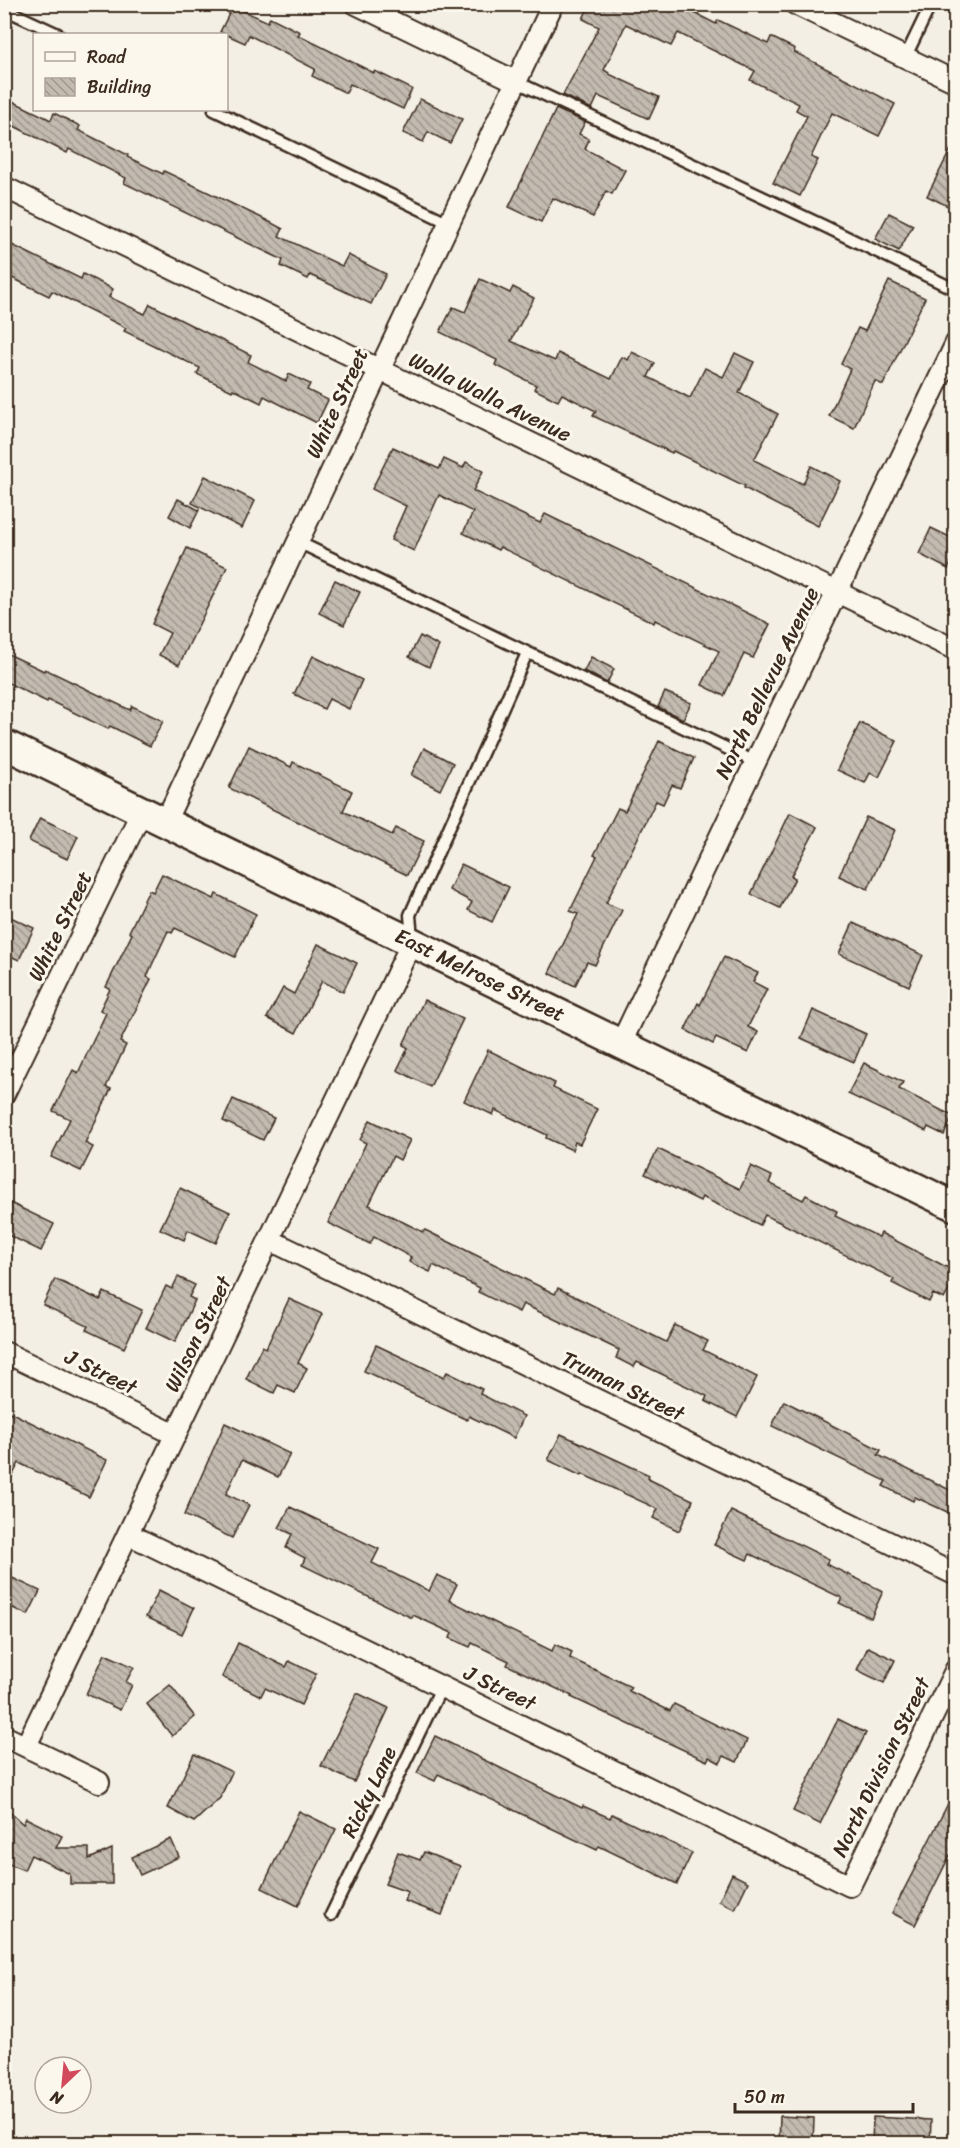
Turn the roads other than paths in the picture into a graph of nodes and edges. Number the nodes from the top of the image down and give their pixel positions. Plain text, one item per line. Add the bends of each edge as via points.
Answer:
1 (356, 4) edge
2 (553, 4) edge
3 (795, 4) edge
4 (931, 4) edge
5 (4, 9) edge
6 (56, 33) edge
7 (905, 58) junction
8 (516, 82) junction
9 (956, 82) edge
10 (216, 111) edge
11 (4, 187) edge
12 (449, 223) junction
13 (956, 290) edge
14 (956, 343) edge
15 (380, 370) junction
16 (298, 542) junction
17 (837, 592) junction
18 (956, 650) edge
19 (527, 653) junction
20 (4, 744) edge
21 (755, 762) junction
22 (154, 816) junction
23 (412, 942) junction
24 (621, 1043) junction
25 (4, 1094) edge
26 (956, 1207) edge
27 (270, 1240) junction
28 (4, 1352) edge
29 (176, 1435) junction
30 (128, 1533) junction
31 (956, 1575) edge
32 (956, 1669) edge
33 (442, 1686) junction
34 (4, 1736) edge
35 (26, 1746) junction
36 (99, 1782) dead end
37 (850, 1886) joint
38 (331, 1916) dead end

1 - 8 street
2 - 8 street, White Street
3 - 7 street
4 - 7 lane
5 - 6 lane
7 - 9 street
8 - 12 street, White Street
8 - 13 lane
10 - 12 lane
11 - 15 street, Walla Walla Avenue
12 - 15 street, White Street
14 - 17 street, North Bellevue Avenue
15 - 16 street, White Street
15 - 17 street, Walla Walla Avenue
16 - 19 lane
16 - 22 street, White Street
17 - 18 street, Walla Walla Avenue
17 - 21 street, North Bellevue Avenue
19 - 21 lane
19 - 23 lane via 410,915
20 - 22 main road, East Melrose Street
21 - 24 street, North Bellevue Avenue
22 - 23 main road, East Melrose Street
22 - 25 street, White Street
23 - 24 main road, East Melrose Street
23 - 27 street, Wilson Street
24 - 26 main road, East Melrose Street
27 - 29 street, Wilson Street
27 - 31 street, Truman Street
28 - 29 street, J Street
29 - 30 street, Wilson Street
30 - 33 street, J Street
30 - 35 street, Wilson Street
32 - 37 street, North Division Street
33 - 37 street, J Street
33 - 38 lane, Ricky Lane
34 - 35 street
35 - 36 street

